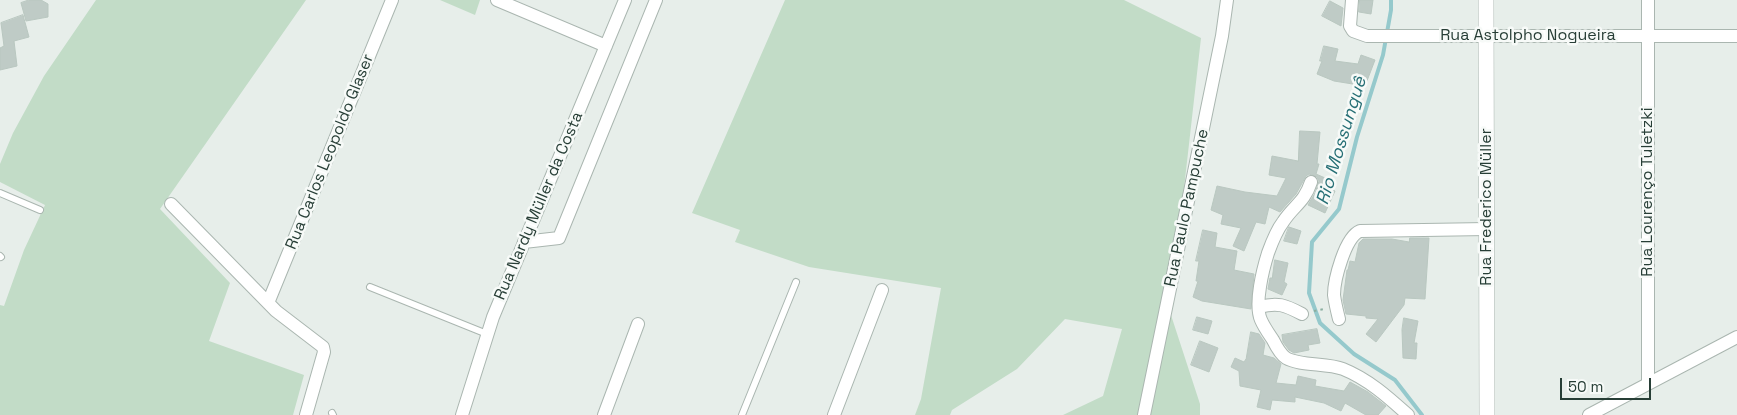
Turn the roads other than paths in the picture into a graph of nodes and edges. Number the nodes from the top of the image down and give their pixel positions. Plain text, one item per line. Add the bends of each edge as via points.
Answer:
1 (392, 0) edge
2 (497, 0) edge
3 (625, 0) edge
4 (656, 0) edge
5 (1227, 0) edge
6 (1352, 0) edge
7 (1486, 0) edge
8 (1648, 0) edge
9 (1486, 36) junction
10 (1648, 36) junction
11 (1737, 36) edge
12 (606, 46) junction
13 (1311, 182) dead end
14 (0, 194) edge
15 (171, 204) dead end
16 (40, 210) dead end
17 (1487, 229) junction
18 (524, 242) junction
19 (796, 282) dead end
20 (370, 287) dead end
21 (882, 290) dead end
22 (268, 303) junction
23 (1259, 307) junction
24 (1338, 313) road end
25 (1302, 314) road end
26 (638, 324) dead end
27 (486, 334) junction
28 (1737, 337) edge
29 (1648, 384) junction
30 (306, 415) edge
31 (462, 415) edge
32 (604, 415) edge
33 (742, 415) edge
34 (834, 415) edge
35 (1144, 415) edge
36 (1408, 415) edge
37 (1487, 415) edge
38 (1589, 415) edge

1 - 22 street, Rua Carlos Leopoldo Glaser
2 - 12 street
3 - 12 street, Rua Nardy Müller da Costa
4 - 18 street via 559,238
5 - 35 street, Rua Paulo Pampuche
6 - 9 street, Rua Astolpho Nogueira via 1350,26 1359,34
7 - 9 street, Rua Frederico Müller
8 - 10 street, Rua Lourenço Tuletzki
9 - 10 street, Rua Astolpho Nogueira
9 - 17 street, Rua Frederico Müller
10 - 11 street, Rua Astolpho Nogueira
10 - 29 street, Rua Lourenço Tuletzki
12 - 18 street, Rua Nardy Müller da Costa
13 - 23 street via 1306,195 1282,222 1274,238 1263,272
14 - 16 lane
15 - 22 street
17 - 24 street via 1360,231 1352,237 1340,265 1334,294
17 - 37 street, Rua Frederico Müller
18 - 27 street, Rua Nardy Müller da Costa
19 - 33 lane
20 - 27 lane
21 - 34 street
22 - 30 street via 323,347
23 - 25 street via 1282,304
23 - 36 street via 1260,319 1286,358 1334,366 1355,374 1384,393
26 - 32 street
27 - 31 street, Rua Nardy Müller da Costa
28 - 29 street
29 - 38 street

